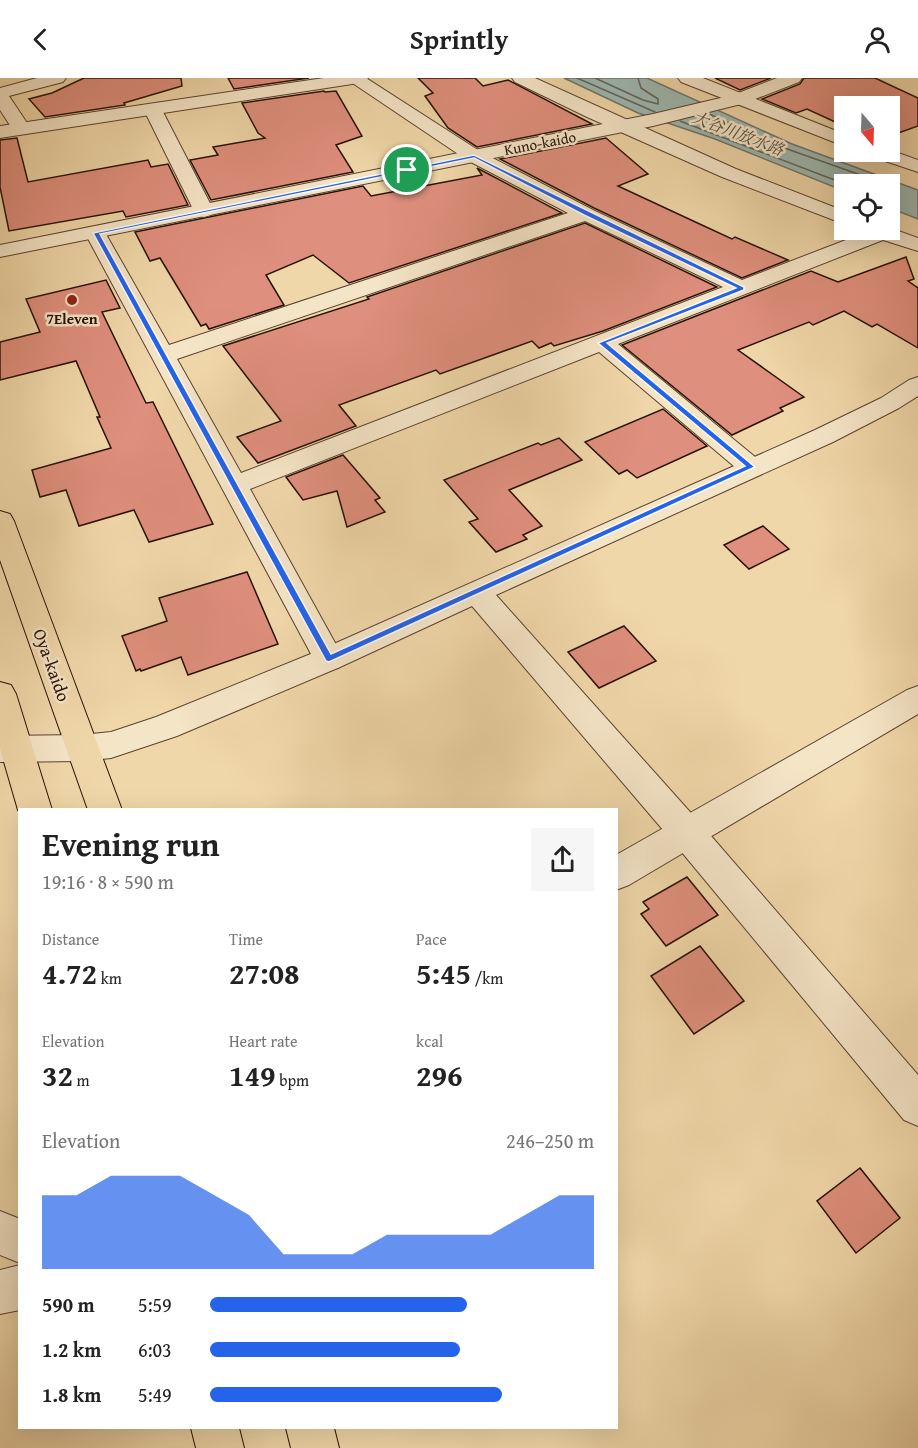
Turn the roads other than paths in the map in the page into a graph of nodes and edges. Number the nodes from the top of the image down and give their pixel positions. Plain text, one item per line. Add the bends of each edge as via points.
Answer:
1 (57, 78) edge
2 (356, 78) edge
3 (521, 78) edge
4 (687, 78) edge
5 (793, 78) edge
6 (0, 95) edge
7 (739, 99) junction
8 (153, 110) junction
9 (624, 126) junction
10 (22, 129) junction
11 (0, 132) edge
12 (834, 136) edge
13 (474, 156) junction
14 (900, 160) edge
15 (918, 166) edge
16 (204, 211) junction
17 (586, 214) junction
18 (834, 214) edge
19 (96, 233) junction
20 (900, 239) edge
21 (857, 240) edge
22 (918, 245) edge
23 (0, 251) edge
24 (742, 288) junction
25 (602, 343) junction
26 (164, 355) junction
27 (918, 385) edge
28 (751, 467) junction
29 (235, 485) junction
30 (0, 521) edge
31 (476, 592) junction
32 (329, 659) junction
33 (0, 694) edge
34 (918, 699) edge
35 (82, 748) junction
36 (9, 750) edge
37 (33, 808) edge
38 (104, 808) edge
39 (687, 833) junction
40 (618, 873) edge
41 (918, 1106) edge
42 (0, 1233) edge
43 (18, 1240) edge
44 (18, 1288) edge
45 (0, 1292) edge
46 (214, 1429) edge
47 (310, 1429) edge
48 (220, 1448) edge
49 (315, 1448) edge

1 - 6 street
2 - 8 street
2 - 13 street
3 - 9 street
4 - 7 street
5 - 7 street, Kuno-kaido
6 - 10 street
7 - 9 street, Kuno-kaido
7 - 12 street
8 - 10 street
8 - 16 street
9 - 13 street, Kuno-kaido
9 - 18 street
10 - 11 street
13 - 16 street, Kuno-kaido
13 - 17 street
14 - 15 street
16 - 19 street, Kuno-kaido
17 - 24 street
17 - 26 street
19 - 23 street, Kuno-kaido
19 - 26 street
20 - 22 street
21 - 24 street
24 - 25 street
25 - 28 street
25 - 29 street
26 - 29 street
27 - 28 street via 824,436
28 - 31 street
29 - 32 street
30 - 35 main road, Oya-kaido
31 - 32 street
31 - 39 street
32 - 35 street via 136,738
33 - 36 main road
34 - 39 street
35 - 36 street
35 - 38 main road, Oya-kaido
36 - 37 main road
39 - 40 street
39 - 41 street
42 - 43 street
44 - 45 street
46 - 48 main road
47 - 49 main road

